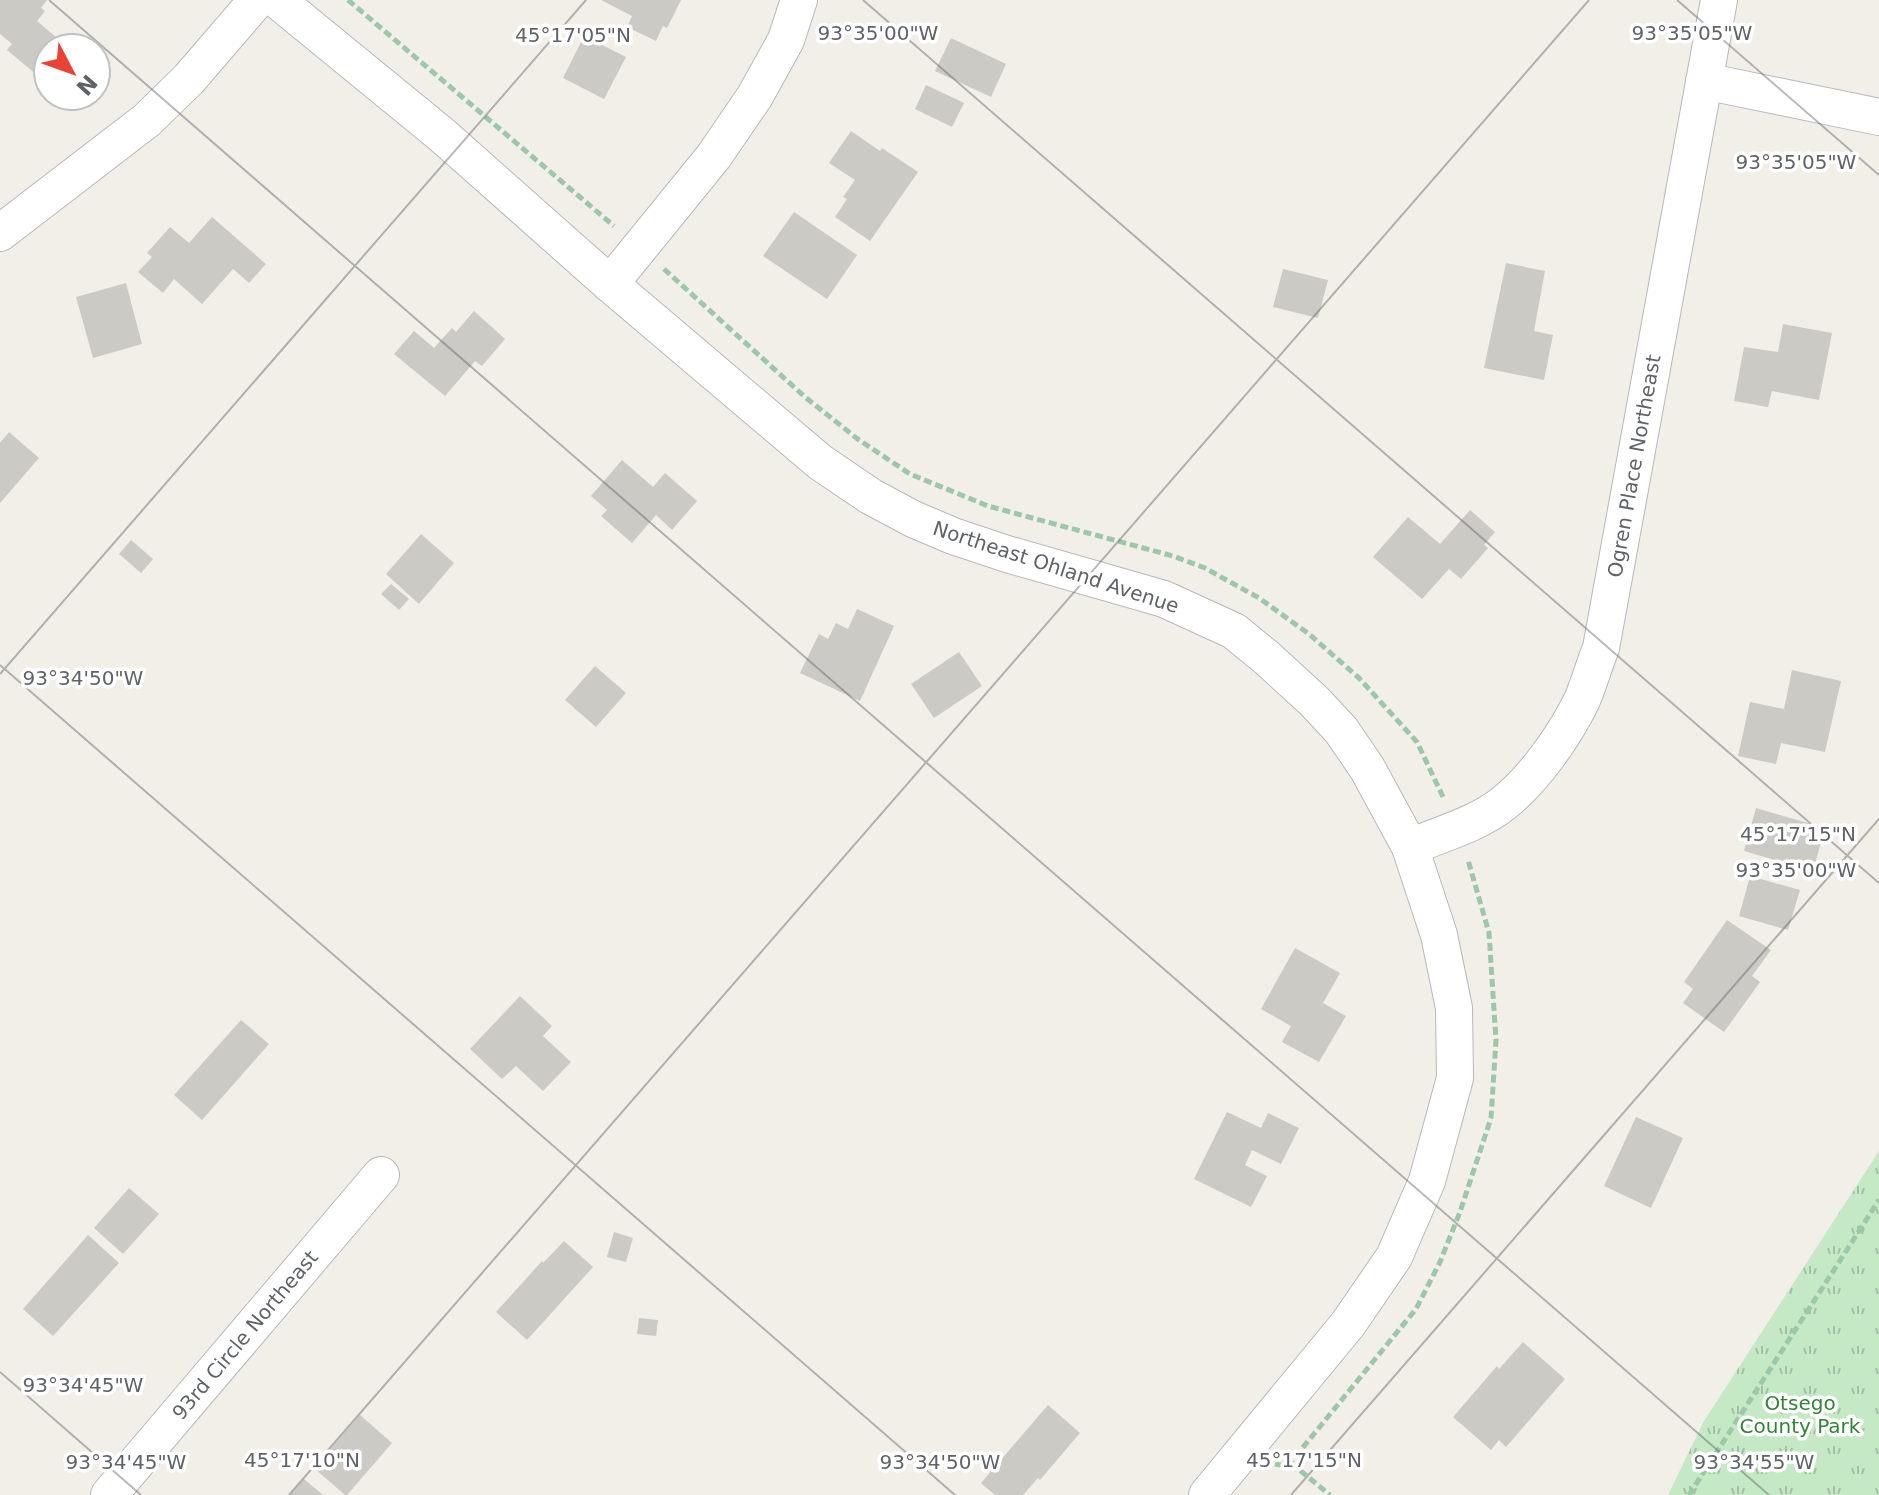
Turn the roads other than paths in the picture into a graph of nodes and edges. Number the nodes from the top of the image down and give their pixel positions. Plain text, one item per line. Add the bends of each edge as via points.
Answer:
1 (257, 0) edge
2 (277, 0) edge
3 (799, 0) edge
4 (1719, 0) edge
5 (1704, 81) junction
6 (1879, 117) edge
7 (0, 233) edge
8 (610, 284) junction
9 (1410, 847) junction
10 (381, 1175) dead end
11 (109, 1495) edge
12 (1207, 1495) edge

1 - 7 street via 147,120
2 - 8 street, Northeast Ohland Avenue via 442,135
3 - 8 street via 786,40 755,96 714,156
4 - 5 street, Ogren Place Northeast
5 - 6 street
5 - 9 street, Ogren Place Northeast via 1601,648 1582,700 1533,774 1503,804
8 - 9 street, Northeast Ohland Avenue via 820,462 870,496 953,536 1164,599 1234,631 1341,730
9 - 12 street, Northeast Ohland Avenue via 1439,935 1454,1008 1455,1078 1427,1181 1394,1257 1357,1312
10 - 11 street, 93rd Circle Northeast

